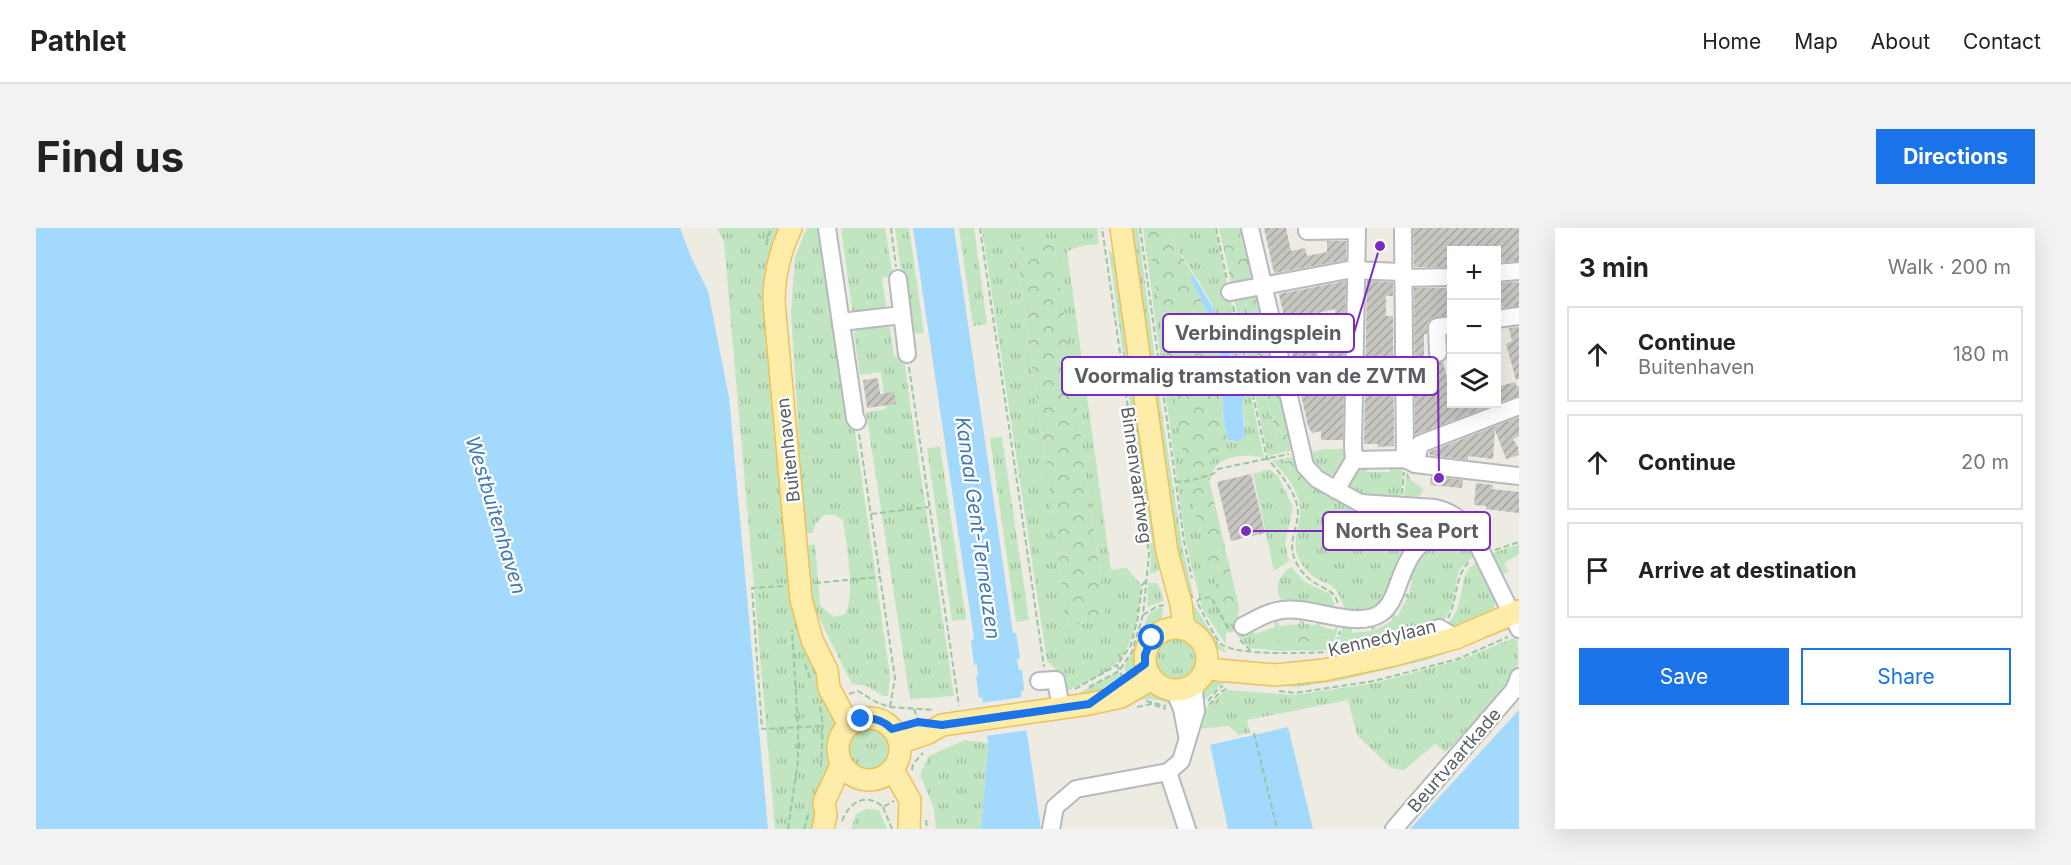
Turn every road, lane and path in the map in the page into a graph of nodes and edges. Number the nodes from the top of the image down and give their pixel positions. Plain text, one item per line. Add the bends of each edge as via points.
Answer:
1 (791, 228) edge
2 (827, 228) edge
3 (891, 228) edge
4 (980, 228) edge
5 (1216, 228) edge
6 (1250, 228) edge
7 (1307, 228) edge
8 (1403, 228) edge
9 (1121, 229) edge
10 (1357, 229) edge
11 (1357, 270) junction
12 (1519, 271) edge
13 (1501, 273) edge
14 (1403, 275) junction
15 (1447, 277) edge
16 (898, 279) joint
17 (1263, 287) junction
18 (1230, 292) junction
19 (902, 315) junction
20 (1519, 316) edge
21 (1501, 318) edge
22 (841, 322) junction
23 (1447, 326) edge
24 (1438, 353) dead end
25 (907, 354) joint
26 (1519, 406) edge
27 (857, 421) joint
28 (1291, 454) dead end
29 (1267, 458) junction
30 (1354, 460) junction
31 (1410, 462) junction
32 (1519, 476) edge
33 (1175, 483) junction
34 (1336, 490) junction
35 (1401, 505) junction
36 (929, 507) junction
37 (871, 514) junction
38 (1472, 532) junction
39 (1519, 542) edge
40 (1484, 555) junction
41 (833, 574) dead end
42 (880, 577) junction
43 (1148, 580) junction
44 (834, 581) junction
45 (1193, 582) dead end
46 (789, 585) junction
47 (1195, 592) dead end
48 (1197, 602) junction
49 (1340, 616) junction
50 (1517, 618) edge
51 (1243, 626) dead end
52 (1177, 629) junction
53 (792, 630) dead end
54 (1447, 633) junction
55 (1251, 651) junction
56 (802, 656) dead end
57 (1329, 661) junction
58 (1203, 668) junction
59 (1149, 672) junction
60 (1042, 681) joint
61 (1126, 682) junction
62 (1517, 685) edge
63 (813, 688) dead end
64 (1174, 690) junction
65 (830, 701) junction
66 (1060, 702) junction
67 (890, 707) junction
68 (914, 709) dead end
69 (951, 719) junction
70 (855, 722) junction
71 (824, 726) junction
72 (798, 728) junction
73 (1254, 733) dead end
74 (896, 736) junction
75 (1188, 739) junction
76 (929, 749) dead end
77 (846, 770) junction
78 (820, 772) dead end
79 (1168, 772) junction
80 (896, 774) junction
81 (889, 803) junction
82 (830, 824) edge
83 (903, 826) edge
84 (788, 829) edge
85 (1051, 829) edge
86 (1186, 829) edge
87 (1277, 829) edge
88 (1394, 829) edge

1 - 46 main road, Buitenhaven via 774,281 797,539
2 - 22 street
3 - 16 path
4 - 60 path
5 - 18 path
6 - 17 street
7 - 10 street
8 - 14 street
9 - 33 path, Binnenvaartweg
9 - 43 path, Binnenvaartweg
9 - 52 main road, Binnenvaartweg via 1167,552 1183,621
10 - 11 street
11 - 14 street
11 - 17 street
11 - 30 street
12 - 13 street
14 - 15 street
14 - 31 street
16 - 19 street
17 - 18 street
17 - 34 street via 1305,466
18 - 29 path
19 - 22 street
19 - 25 street
20 - 21 street
22 - 27 street
23 - 24 street via 1437,327
25 - 36 path
26 - 31 street via 1420,444
27 - 37 path
28 - 29 path
29 - 33 path
29 - 49 path via 1297,504 1291,545 1296,564 1312,581 1332,591
30 - 31 street
30 - 34 street
31 - 32 street
31 - 35 path
33 - 45 path, Binnenvaartweg
34 - 35 street via 1360,502
35 - 38 street via 1445,510 1461,519
36 - 37 path
36 - 69 path
37 - 42 path
38 - 40 street
38 - 49 street via 1444,534 1419,545 1410,555 1395,594 1382,613 1360,620
39 - 40 path, Kennedylaan
40 - 50 street
40 - 54 path, Kennedylaan via 1470,561 1459,575 1454,608 1445,625
41 - 44 path
42 - 44 path
42 - 67 path via 895,678
43 - 61 path, Binnenvaartweg
43 - 61 path via 1142,585
44 - 46 path
46 - 65 main road, Buitenhaven via 827,670
46 - 72 path via 752,588 762,729
47 - 48 path
48 - 55 path, Kennedylaan via 1218,641 1233,650
48 - 55 path via 1199,598 1211,597 1228,628
49 - 51 street via 1277,610
49 - 57 path via 1340,632
50 - 54 main road, Kennedylaan
52 - 58 main road via 1196,634 1203,642
52 - 59 main road via 1152,638 1145,655
53 - 72 path
54 - 57 main road, Kennedylaan via 1390,656
55 - 57 path, Kennedylaan
56 - 63 path
57 - 58 main road, Kennedylaan via 1275,675
58 - 64 main road via 1190,687
58 - 75 street via 1194,692 1196,711
59 - 61 main road
59 - 64 main road via 1166,688
60 - 66 street via 1056,680
61 - 66 path via 1066,694
61 - 66 main road via 1121,697 1089,704
62 - 88 street, Beurtvaartkade
64 - 75 street
65 - 67 path via 858,691
65 - 70 main road, Buitenhaven
65 - 71 path
66 - 69 main road via 1025,713
67 - 68 path
69 - 74 main road via 918,722
70 - 74 main road via 875,718 887,724
70 - 77 main road via 844,730 838,742 838,756
71 - 72 path
71 - 78 path
72 - 84 path
73 - 87 path
74 - 80 main road via 900,757
75 - 79 street via 1180,761
76 - 80 path
77 - 80 main road via 868,781
77 - 82 main road via 824,802
79 - 85 street via 1076,789 1055,807
79 - 86 street
80 - 81 main road
80 - 83 main road via 909,800
81 - 82 path via 859,800
81 - 83 main road
81 - 83 path

